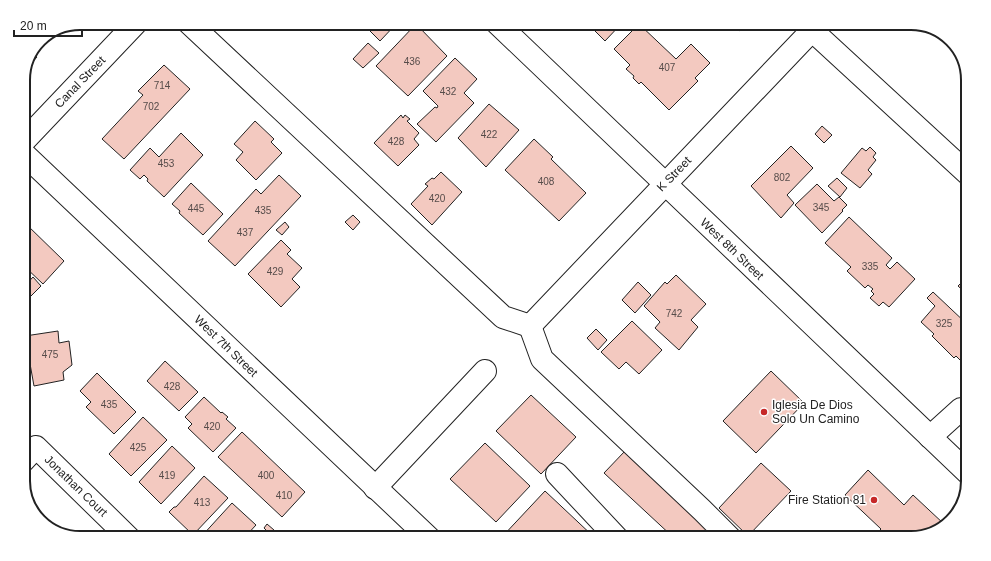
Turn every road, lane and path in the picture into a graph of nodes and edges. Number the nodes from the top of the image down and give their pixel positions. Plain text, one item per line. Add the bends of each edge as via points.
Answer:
1 (129, 30) edge
2 (196, 30) edge
3 (503, 30) edge
4 (808, 30) edge
5 (816, 30) edge
6 (30, 135) edge
7 (30, 160) edge
8 (961, 167) edge
9 (665, 184) junction
10 (530, 326) junction
11 (485, 370) dead end
12 (961, 409) edge
13 (930, 437) junction
14 (30, 453) edge
15 (961, 466) edge
16 (557, 474) dead end
17 (375, 488) junction
18 (122, 531) edge
19 (421, 531) edge
20 (610, 531) edge
21 (723, 531) edge

1 - 6 street, Canal Street
2 - 10 street via 503,317
3 - 9 street, West 8th Street
4 - 9 street, K Street
5 - 8 street
7 - 17 street, West 7th Street
9 - 10 street, K Street
9 - 13 street, West 8th Street
10 - 21 street via 542,359
11 - 17 street
12 - 13 street
13 - 15 street, West 8th Street
14 - 18 street, Jonathan Court via 36,447
16 - 20 street
17 - 19 street, West 7th Street

